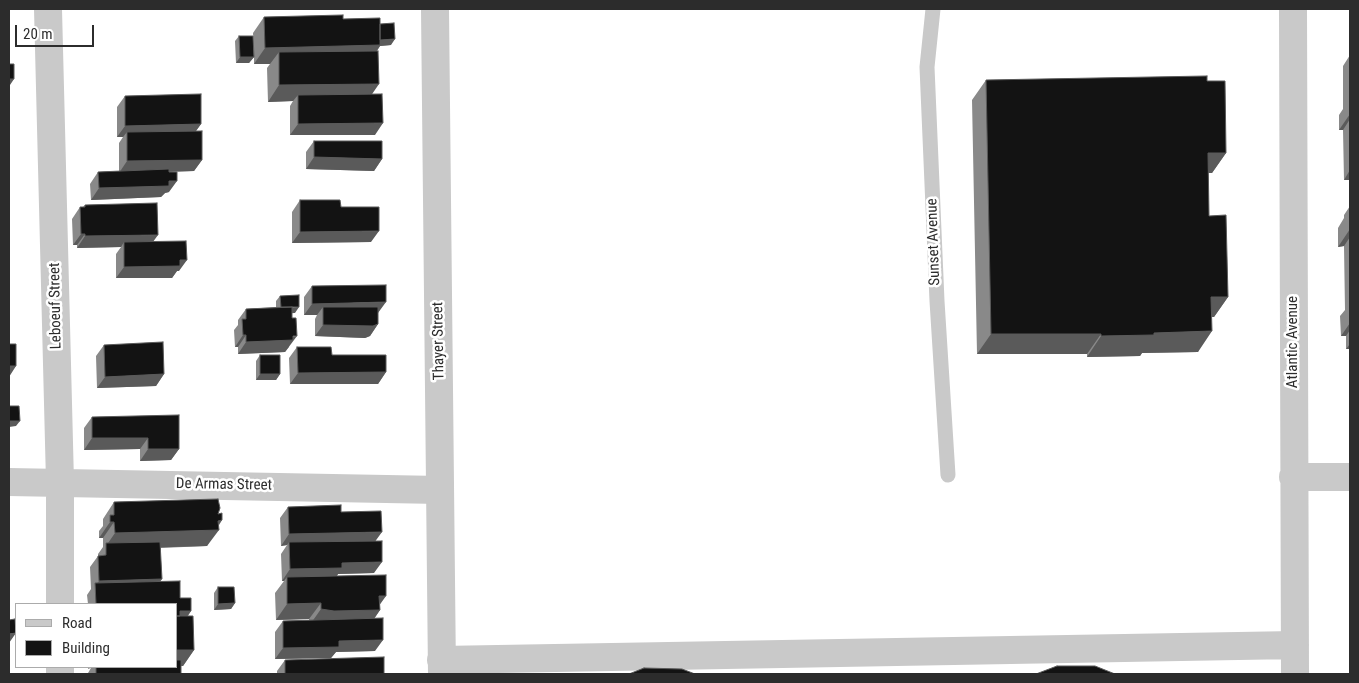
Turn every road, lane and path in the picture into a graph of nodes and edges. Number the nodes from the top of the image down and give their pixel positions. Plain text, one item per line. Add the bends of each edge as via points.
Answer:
1 (48, 9) edge
2 (435, 9) edge
3 (933, 9) edge
4 (1293, 9) edge
5 (948, 475) dead end
6 (1293, 476) junction
7 (1350, 477) edge
8 (9, 482) edge
9 (60, 482) junction
10 (440, 490) junction
11 (60, 603) edge
12 (1295, 644) junction
13 (442, 667) edge
14 (1296, 674) edge

1 - 9 street, Leboeuf Street
2 - 10 street, Thayer Street
3 - 5 lane, Sunset Avenue via 927,67
4 - 6 street, Atlantic Avenue
6 - 7 street
6 - 12 street, Atlantic Avenue
8 - 9 street, De Armas Street
9 - 10 street, De Armas Street
9 - 11 street, Leboeuf Street
10 - 13 street, Thayer Street
12 - 13 street
12 - 14 street, Atlantic Avenue

